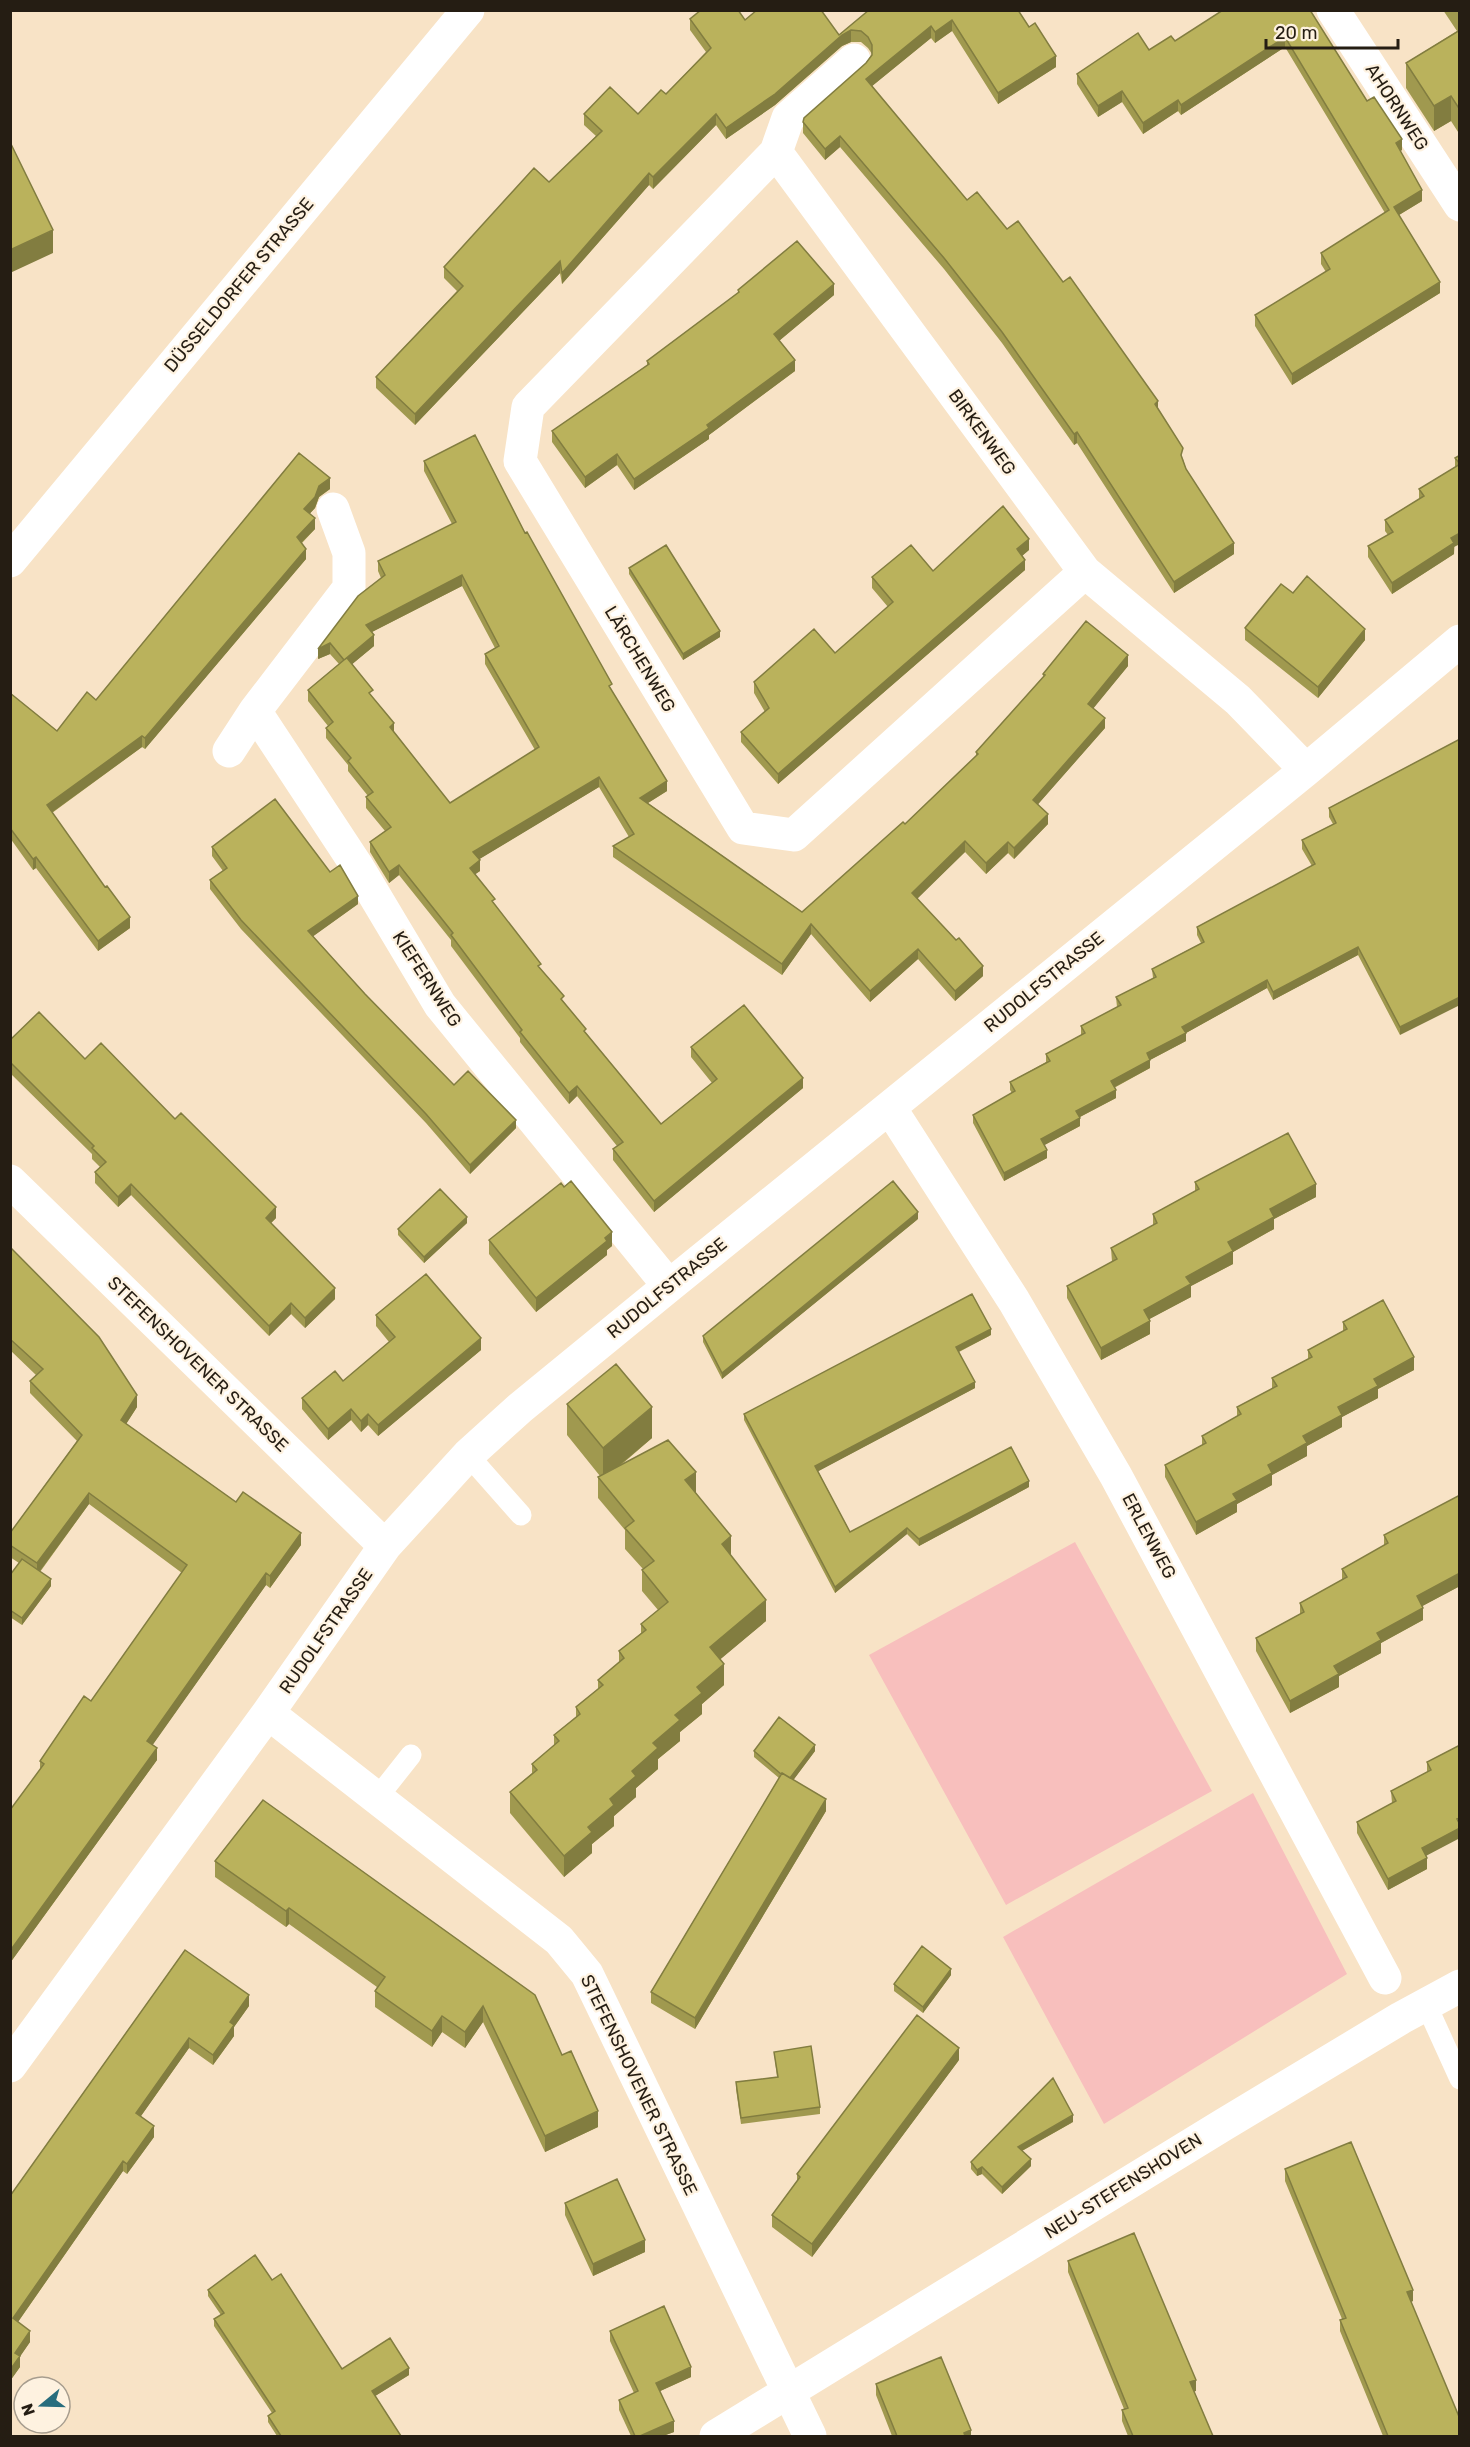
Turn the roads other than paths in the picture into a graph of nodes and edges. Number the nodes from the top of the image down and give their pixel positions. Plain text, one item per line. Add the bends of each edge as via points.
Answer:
1 (468, 10) edge
2 (1332, 10) edge
3 (854, 60) dead end
4 (776, 152) junction
5 (1460, 205) edge
6 (333, 509) dead end
7 (10, 561) edge
8 (1085, 572) junction
9 (1460, 641) edge
10 (255, 711) junction
11 (229, 751) dead end
12 (1306, 770) junction
13 (890, 1108) junction
14 (10, 1181) edge
15 (669, 1286) junction
16 (468, 1455) junction
17 (521, 1515) dead end
18 (385, 1546) junction
19 (268, 1713) junction
20 (411, 1755) dead end
21 (377, 1798) junction
22 (1385, 1978) dead end
23 (1460, 1986) edge
24 (1426, 2004) junction
25 (10, 2066) edge
26 (1460, 2079) edge
27 (789, 2391) junction
28 (717, 2436) edge
29 (810, 2436) edge

1 - 7 street, DÜSSELDORFER STRASSE
2 - 5 street, AHORNWEG
3 - 4 street via 788,118
4 - 8 street, BIRKENWEG
4 - 8 street, LÄRCHENWEG via 528,407 520,460 743,828 794,835
6 - 10 street via 349,553 349,588
8 - 12 street, BIRKENWEG via 1238,700
9 - 12 street, RUDOLFSTRASSE
10 - 11 street
10 - 15 street, KIEFERNWEG via 357,866 440,1005
12 - 13 street, RUDOLFSTRASSE
13 - 15 street, RUDOLFSTRASSE
13 - 22 street, ERLENWEG via 1014,1301 1116,1476
14 - 18 street, STEFENSHOVENER STRASSE
15 - 16 street, RUDOLFSTRASSE
16 - 17 lane
16 - 18 street, RUDOLFSTRASSE
18 - 19 street, RUDOLFSTRASSE
19 - 21 street, STEFENSHOVENER STRASSE
19 - 25 street, RUDOLFSTRASSE
20 - 21 lane
21 - 27 street, STEFENSHOVENER STRASSE via 559,1940 587,1974
23 - 24 street, NEU-STEFENSHOVEN
24 - 26 lane
24 - 27 street, NEU-STEFENSHOVEN
27 - 28 street, NEU-STEFENSHOVEN
27 - 29 street, STEFENSHOVENER STRASSE

